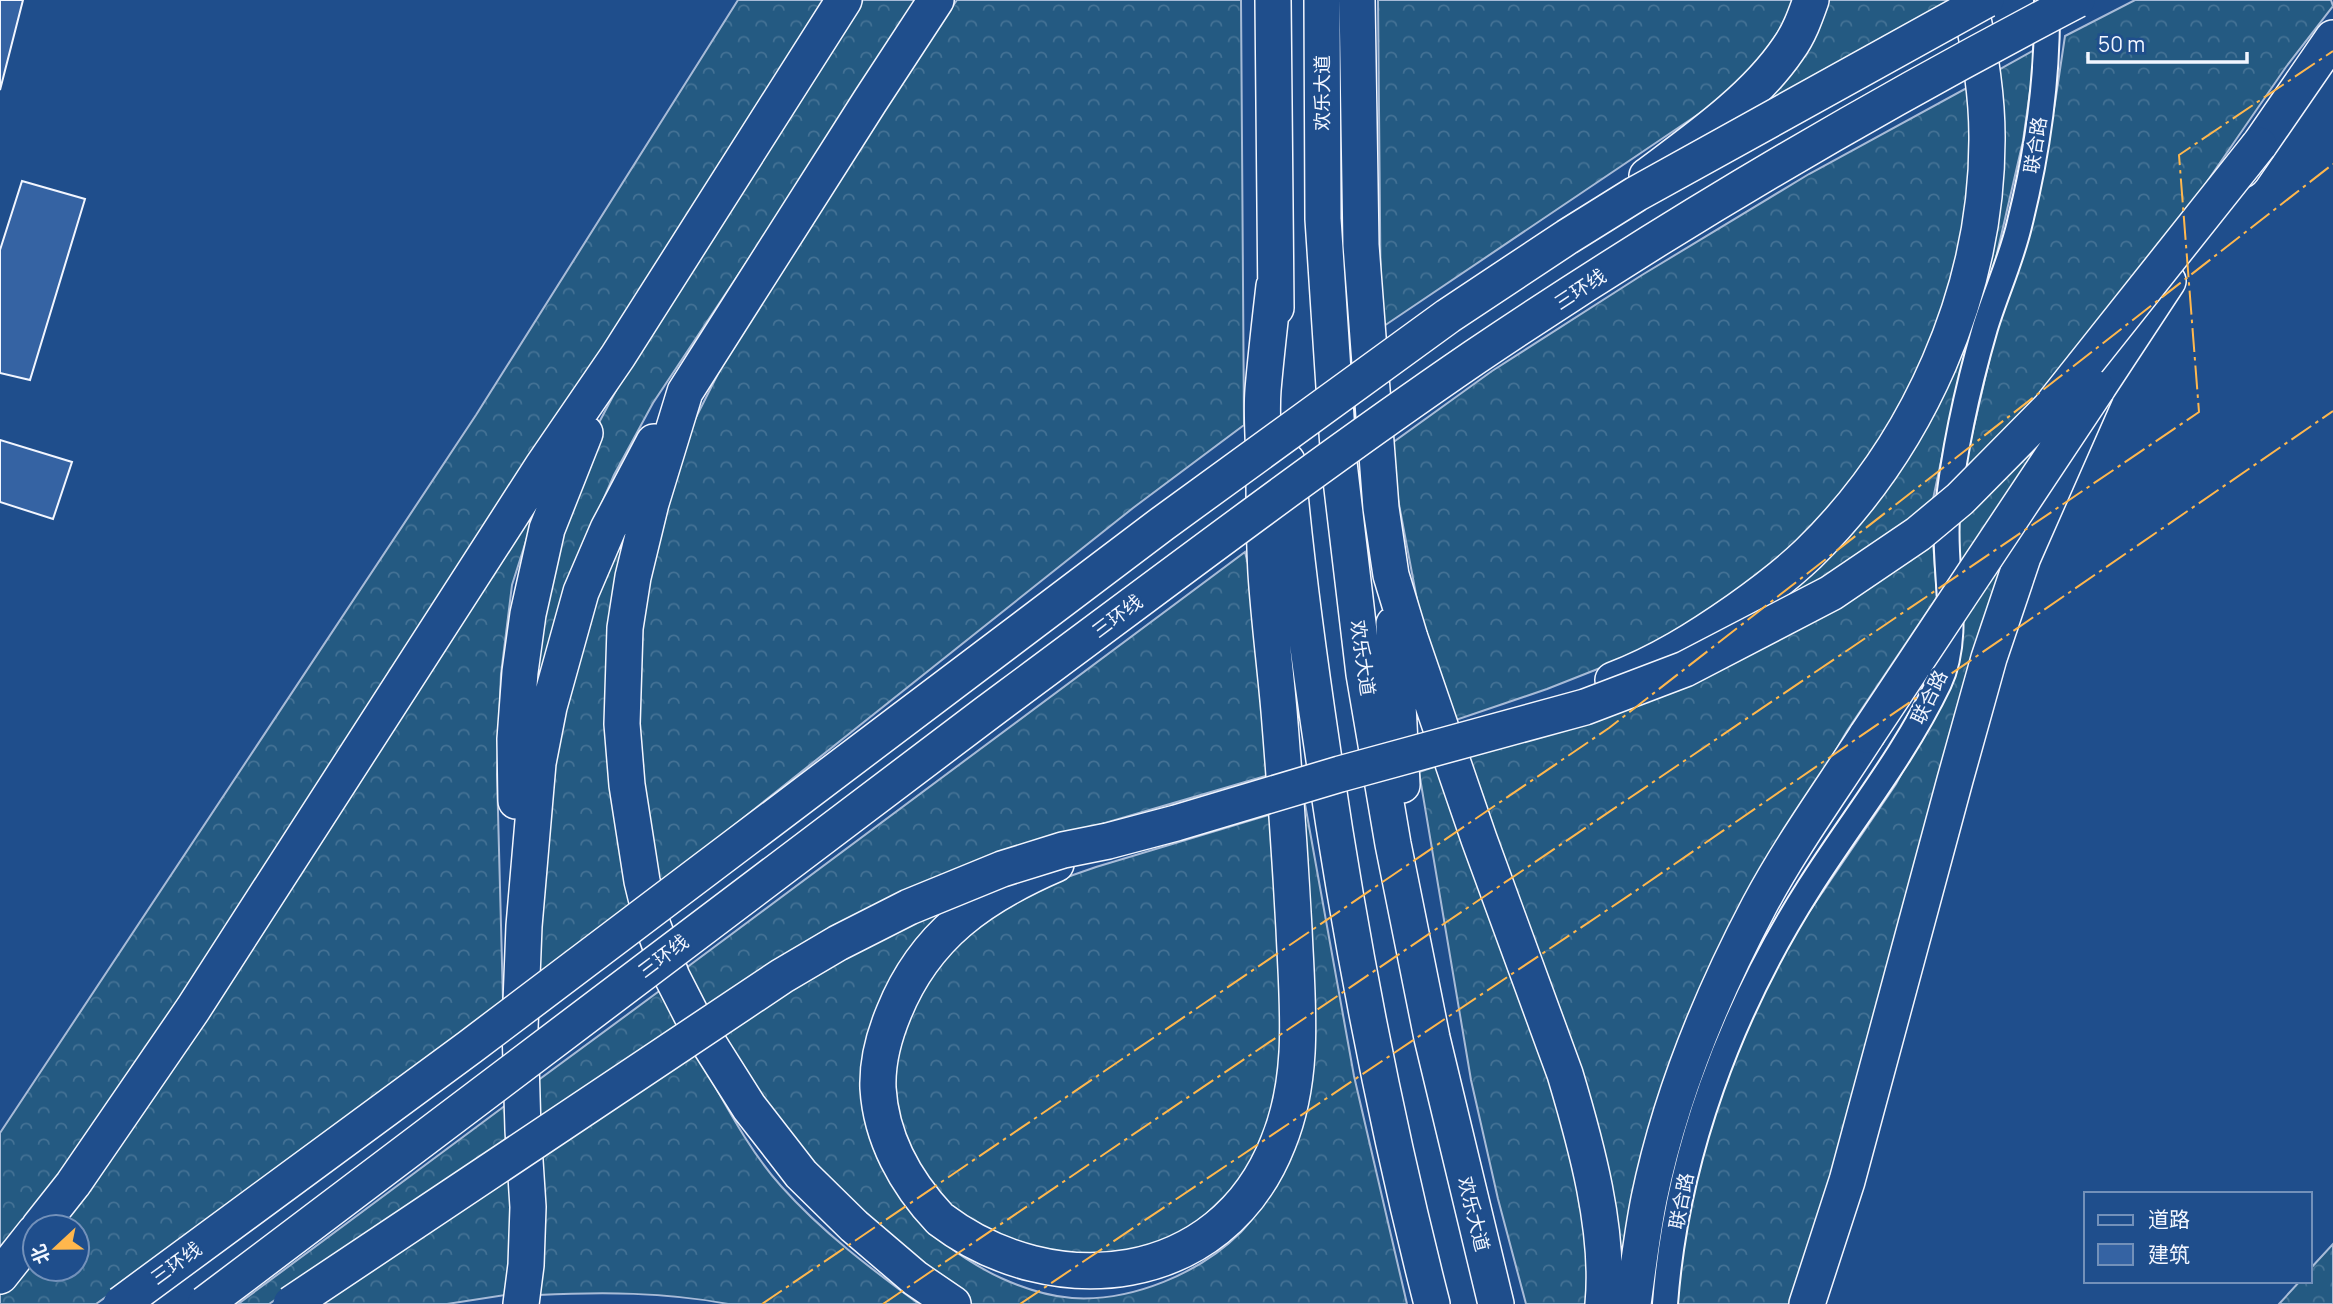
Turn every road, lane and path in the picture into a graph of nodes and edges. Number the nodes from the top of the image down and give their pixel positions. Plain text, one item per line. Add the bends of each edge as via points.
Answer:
1 (844, 0) edge
2 (936, 0) edge
3 (1273, 0) edge
4 (1322, 0) edge
5 (1357, 0) edge
6 (1811, 0) edge
7 (1969, 0) edge
8 (1986, 0) edge
9 (2047, 0) edge
10 (2077, 0) edge
11 (2333, 38) edge
12 (2259, 145) junction
13 (1567, 237) junction
14 (1274, 286) junction
15 (618, 356) junction
16 (2096, 389) junction
17 (685, 392) junction
18 (1391, 575) junction
19 (1471, 738) junction
20 (1108, 841) junction
21 (1393, 844) junction
22 (524, 926) junction
23 (50, 1213) edge
24 (21, 1250) edge
25 (0, 1276) edge
26 (121, 1304) edge
27 (205, 1304) edge
28 (290, 1304) edge
29 (521, 1304) edge
30 (953, 1304) edge
31 (1432, 1304) edge
32 (1496, 1304) edge
33 (1603, 1304) edge
34 (1633, 1304) edge
35 (1665, 1304) edge
36 (1807, 1304) edge

1 - 15 highway
2 - 17 highway
3 - 14 highway
4 - 21 highway, 欢乐大道 via 1323,219 1339,463 1364,674
5 - 18 highway via 1361,245 1381,508
6 - 13 highway, bridge via 1789,49 1763,80 1679,152
7 - 19 highway, bridge via 1985,104 1982,206 1963,299 1947,344 1885,462 1835,527 1786,575 1700,636 1629,674
8 - 13 highway, 三环线, bridge
9 - 35 street, 联合路 via 2037,149 2020,225 1986,325 1952,466 1947,526 1949,634 1944,669 1905,744 1767,958 1738,1019 1690,1157
10 - 27 highway, 三环线, bridge via 1814,144 1464,365 832,829
11 - 12 highway
12 - 16 highway, bridge
12 - 19 highway, bridge via 2050,408 1960,499 1918,534 1831,593 1685,669 1585,707
13 - 26 highway, 三环线, bridge via 1297,424
14 - 20 highway, bridge via 1263,394 1266,570 1298,1005 1290,1113 1267,1168 1243,1206 1213,1236 1175,1262 1128,1280 1083,1284 1018,1271 978,1250 926,1204 898,1161 882,1116 878,1067 901,994 926,953 964,915 1027,877
14 - 31 highway via 1291,511 1338,856 1377,1062
15 - 22 highway via 547,528 528,614 515,739
15 - 23 highway via 193,1009
16 - 34 highway, bridge via 1760,904 1709,1011 1660,1152
16 - 36 highway, bridge via 2023,557 1989,657 1847,1181
17 - 22 highway via 646,454 581,592 538,763
17 - 30 highway via 633,577 625,641 622,724 627,785 653,926 672,977 716,1058 801,1174 915,1278
18 - 21 highway via 1403,797
18 - 33 highway via 1576,1111 1596,1197
19 - 20 highway, bridge
20 - 28 highway, bridge via 1033,858 965,882 838,943 751,996
21 - 32 highway, 欢乐大道 via 1432,1038
22 - 29 highway via 521,1041 528,1207
24 - 25 highway

